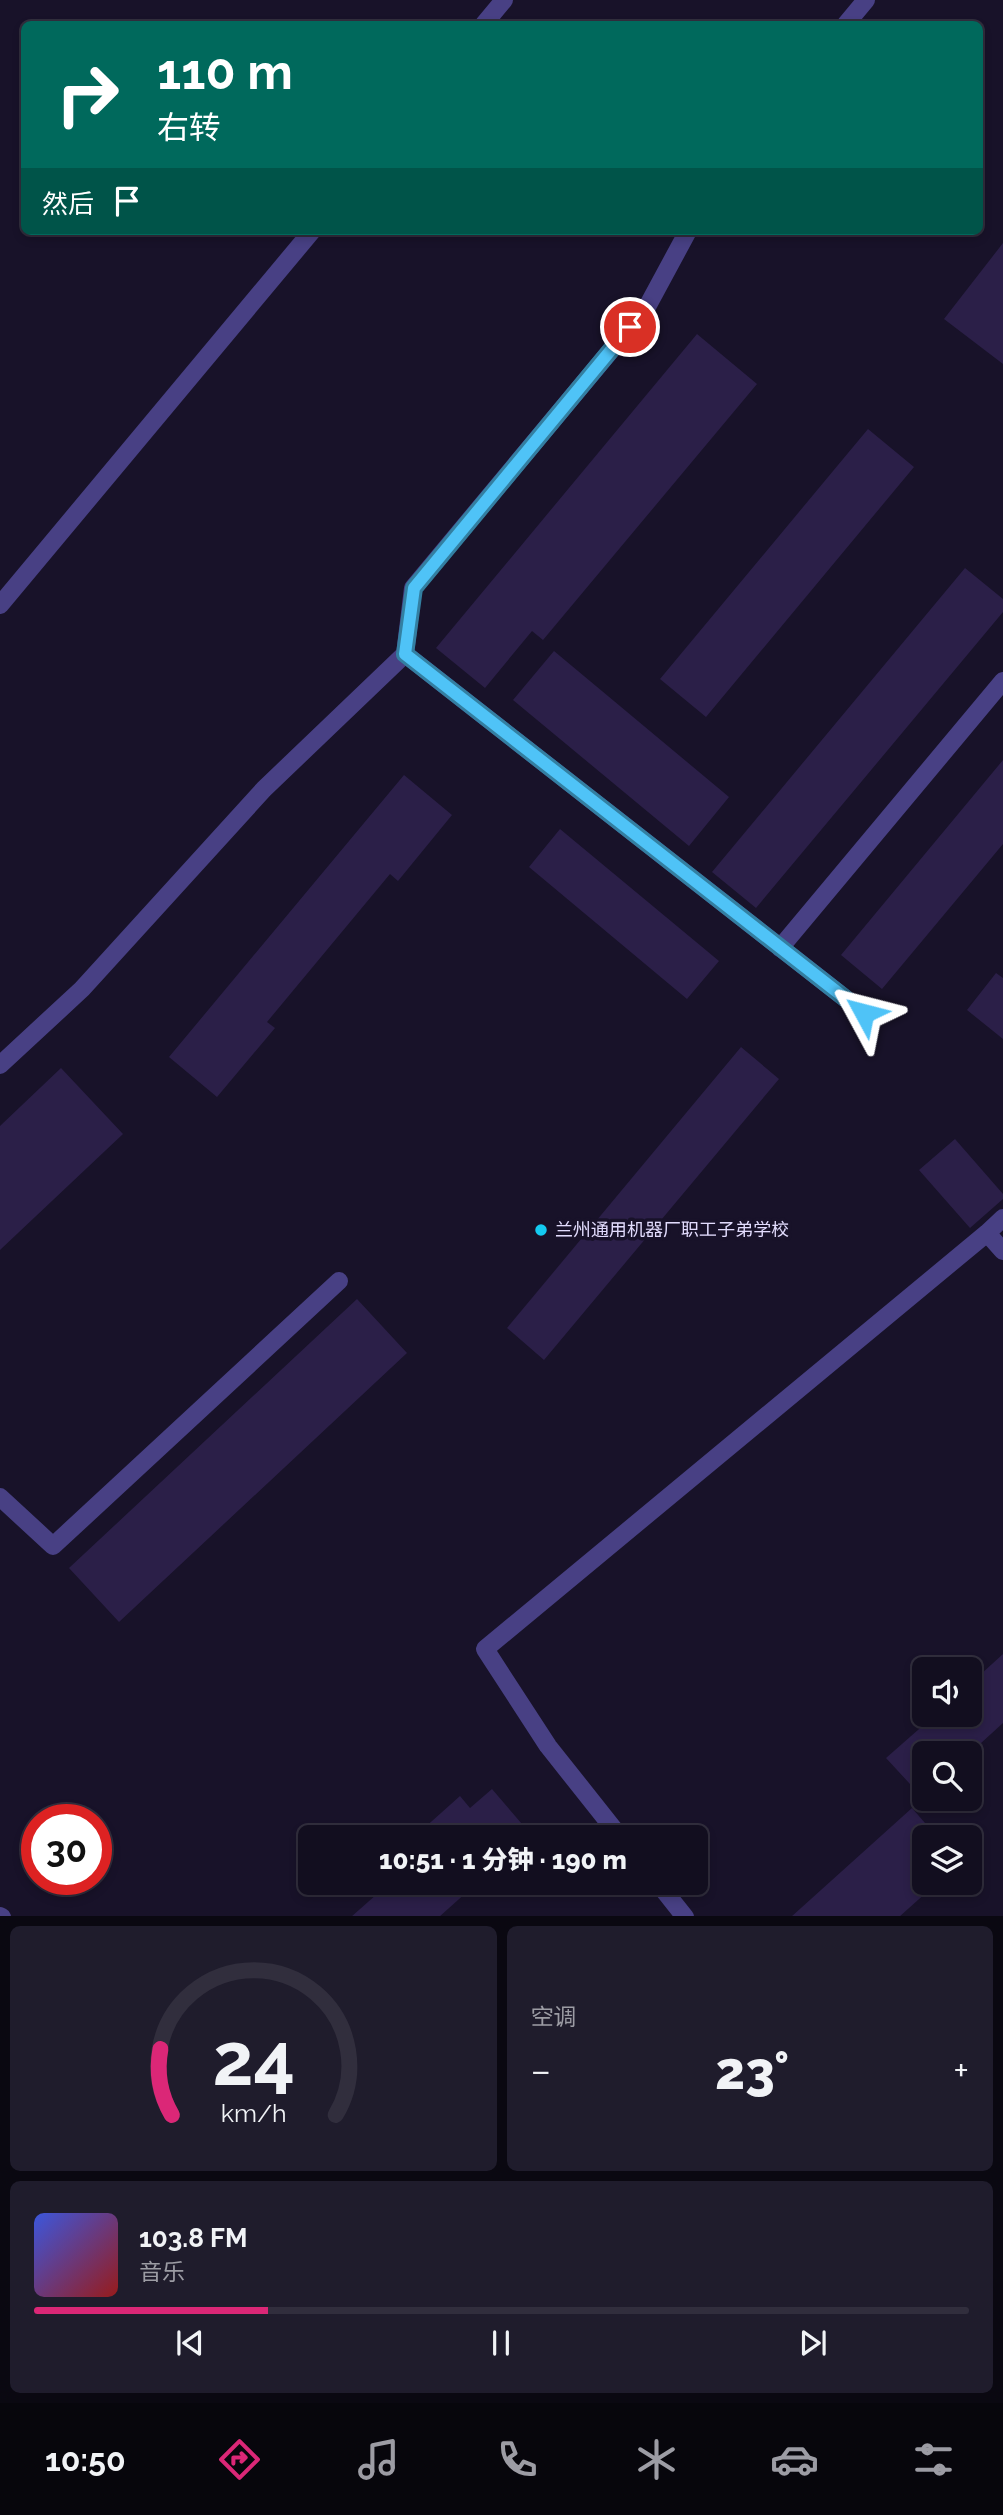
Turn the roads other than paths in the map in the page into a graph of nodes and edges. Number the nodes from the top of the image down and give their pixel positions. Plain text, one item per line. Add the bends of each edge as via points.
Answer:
1 (504, 0) edge
2 (866, 0) edge
3 (486, 21) edge
4 (848, 21) edge
5 (309, 235) edge
6 (686, 235) edge
7 (0, 605) edge
8 (405, 654) junction
9 (1003, 681) edge
10 (780, 948) junction
11 (864, 1013) dead end
12 (0, 1065) edge
13 (1003, 1218) edge
14 (987, 1233) junction
15 (1003, 1251) edge
16 (339, 1280) dead end
17 (0, 1497) edge
18 (611, 1825) edge
19 (668, 1895) edge
20 (685, 1916) edge

1 - 3 street
2 - 4 street
5 - 7 street
6 - 8 street via 647,307 414,588
8 - 10 street
8 - 12 street via 264,789 82,989
9 - 10 street
10 - 11 street
13 - 14 street
14 - 15 street
14 - 18 street via 485,1649 548,1746
16 - 17 street via 53,1546
19 - 20 street

